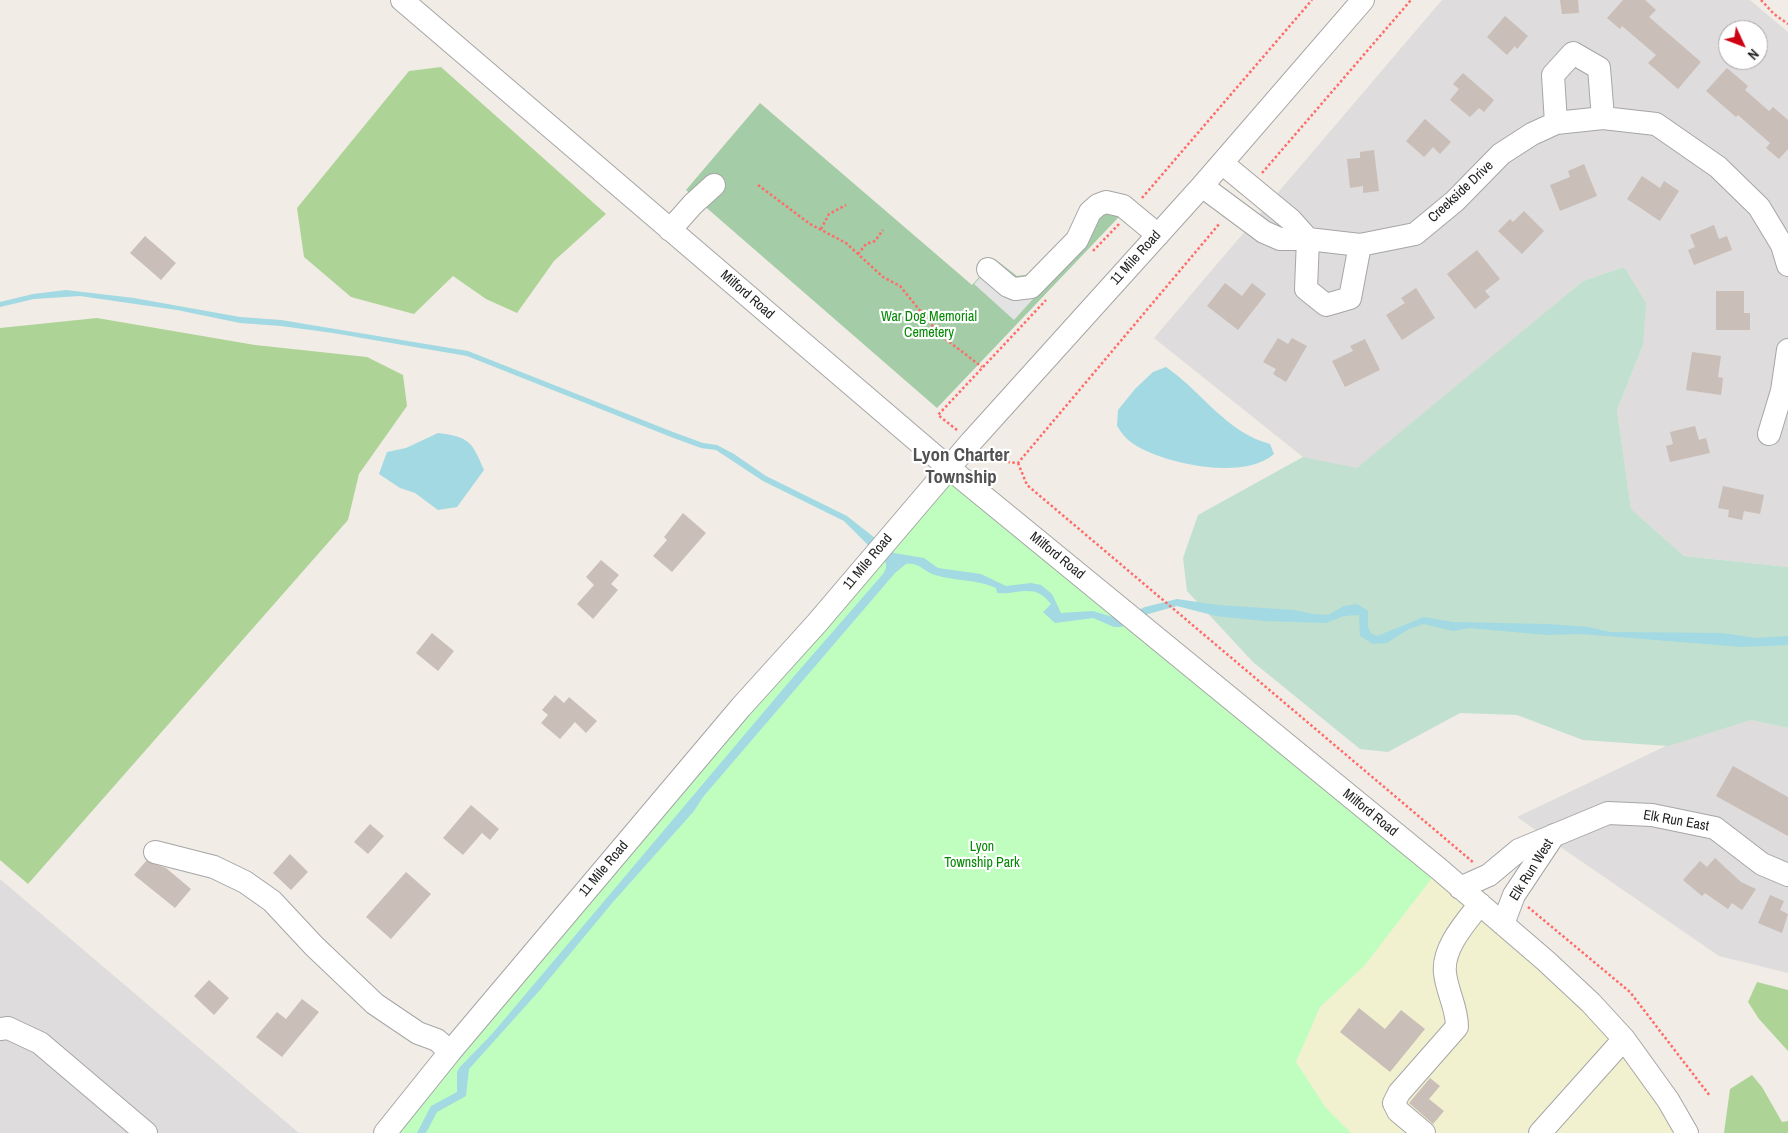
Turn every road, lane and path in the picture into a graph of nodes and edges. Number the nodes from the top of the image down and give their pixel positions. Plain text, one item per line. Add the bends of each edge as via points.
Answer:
1 (402, 0) edge
2 (1363, 0) edge
3 (1761, 0) edge
4 (1788, 24) edge
5 (1603, 118) junction
6 (1556, 123) junction
7 (1222, 163) junction
8 (714, 185) dead end
9 (758, 185) dead end
10 (1202, 186) junction
11 (846, 205) dead end
12 (820, 229) junction
13 (670, 230) junction
14 (883, 230) dead end
15 (1158, 234) junction
16 (1308, 239) junction
17 (1360, 245) junction
18 (858, 254) junction
19 (1788, 265) edge
20 (988, 269) dead end
21 (1788, 350) edge
22 (982, 367) dead end
23 (1769, 434) dead end
24 (1018, 463) dead end
25 (949, 468) junction
26 (1554, 835) junction
27 (155, 852) dead end
28 (1489, 875) junction
29 (1788, 875) edge
30 (1460, 888) junction
31 (1514, 896) junction
32 (1480, 904) junction
33 (1503, 924) junction
34 (0, 1029) edge
35 (1624, 1039) junction
36 (450, 1052) junction
37 (1710, 1096) dead end
38 (146, 1133) edge
39 (385, 1133) edge
40 (1424, 1133) edge
41 (1540, 1133) edge
42 (1687, 1133) edge

1 - 13 street, Milford Road
2 - 7 street, 11 Mile Road
3 - 4 path
5 - 6 street, Creekside Drive
5 - 6 street via 1599,68 1573,53 1553,75
5 - 19 street, Creekside Drive via 1656,124 1718,167 1759,207 1782,245
6 - 17 street, Creekside Drive via 1501,154 1455,201 1415,234
7 - 10 street, 11 Mile Road
7 - 16 street
8 - 13 street
9 - 12 path
10 - 15 street, 11 Mile Road
10 - 16 street, Creekside Drive via 1264,232 1280,240
11 - 12 path via 829,214
12 - 18 path via 846,243
13 - 25 street, Milford Road
14 - 18 path via 875,242 866,244
15 - 20 street via 1123,206 1106,202 1090,212 1076,240 1031,287 1015,289
15 - 25 street, 11 Mile Road
16 - 17 street, Creekside Drive
16 - 17 street via 1306,289 1326,306 1350,298
18 - 22 path via 900,286 939,334
21 - 23 street via 1782,391
24 - 28 path via 1027,485
25 - 30 street, Milford Road
25 - 36 street, 11 Mile Road via 741,707
26 - 28 street, Elk Run West via 1519,850
26 - 29 street, Elk Run East via 1608,813 1652,815 1716,828 1762,864
26 - 31 street, Elk Run West
27 - 36 street via 214,867 245,882 272,901 376,1004
28 - 30 street, Elk Run West
30 - 32 street, Milford Road
31 - 33 street, Elk Run West
31 - 37 path via 1630,992
32 - 33 street, Milford Road
32 - 40 street via 1454,940 1445,972 1455,1004 1457,1027 1399,1093 1394,1103 1398,1111
33 - 35 street, Milford Road via 1592,1003
34 - 38 street via 8,1028 40,1043
35 - 41 street
35 - 42 street, Milford Road via 1668,1100
36 - 39 street, 11 Mile Road

